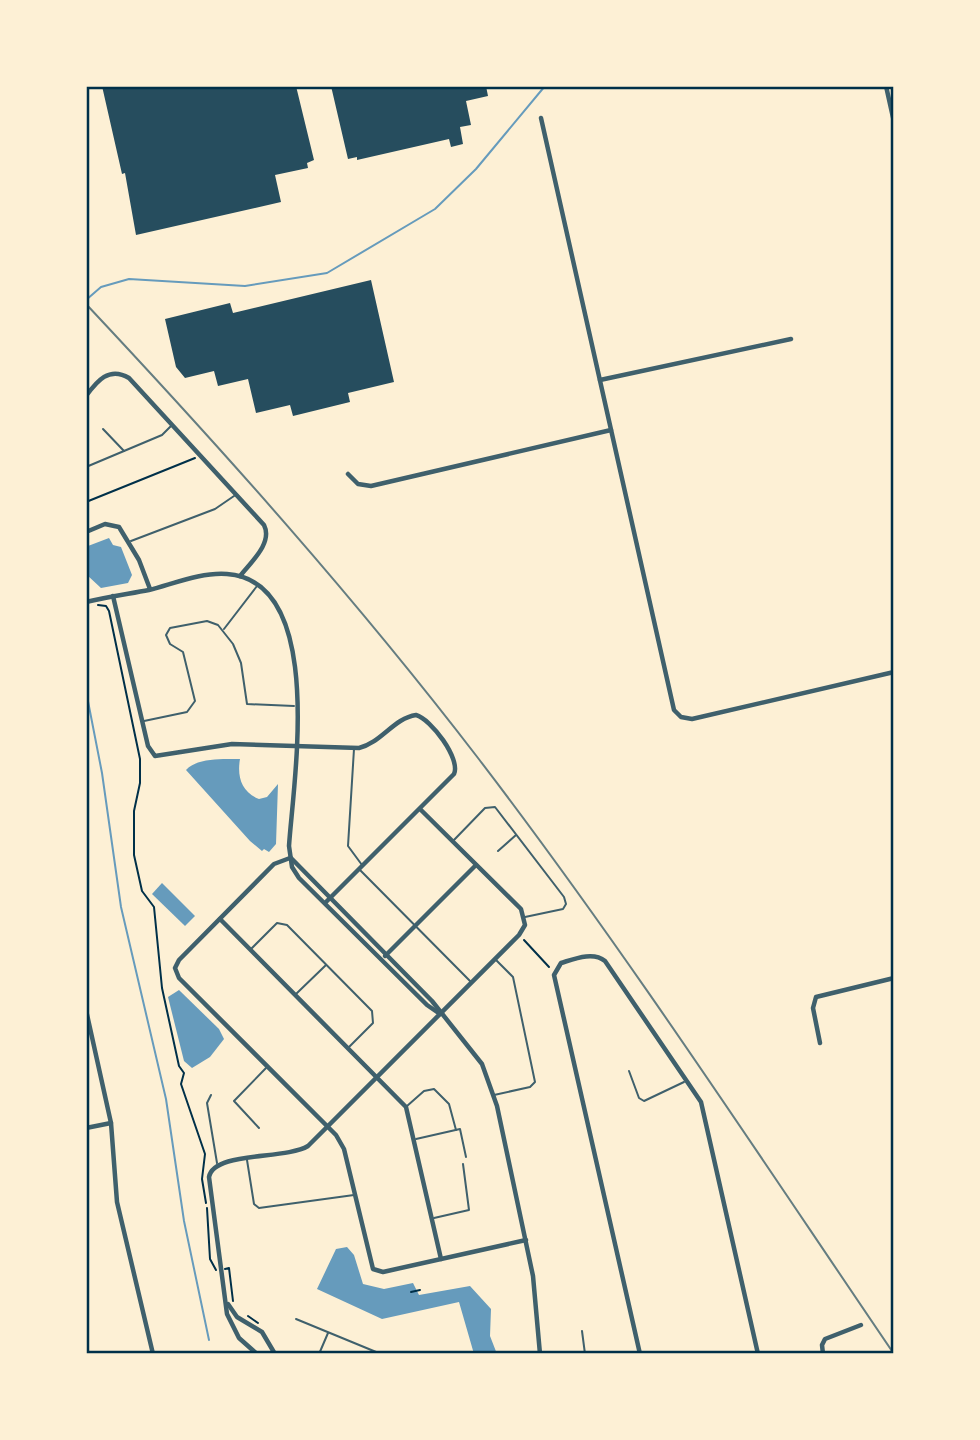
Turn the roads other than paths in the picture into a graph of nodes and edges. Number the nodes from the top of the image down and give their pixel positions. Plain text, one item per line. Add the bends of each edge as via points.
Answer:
1 (886, 86) edge
2 (541, 118) dead end
3 (894, 122) edge
4 (791, 338) dead end
5 (600, 380) junction
6 (86, 396) edge
7 (172, 425) junction
8 (103, 429) dead end
9 (611, 430) junction
10 (124, 451) junction
11 (86, 467) edge
12 (348, 474) dead end
13 (236, 494) junction
14 (86, 532) edge
15 (130, 542) junction
16 (240, 576) junction
17 (257, 586) junction
18 (150, 589) junction
19 (113, 596) junction
20 (90, 603) edge
21 (223, 630) junction
22 (894, 672) edge
23 (299, 706) junction
24 (142, 722) junction
25 (296, 746) junction
26 (354, 748) junction
27 (419, 809) junction
28 (516, 834) junction
29 (452, 841) junction
30 (498, 852) dead end
31 (290, 858) junction
32 (476, 865) junction
33 (361, 867) junction
34 (327, 901) junction
35 (525, 917) junction
36 (220, 919) junction
37 (416, 926) junction
38 (250, 950) junction
39 (384, 957) junction
40 (495, 959) junction
41 (326, 965) junction
42 (894, 978) edge
43 (472, 982) junction
44 (295, 995) junction
45 (86, 1010) edge
46 (440, 1014) junction
47 (87, 1022) edge
48 (820, 1043) dead end
49 (348, 1048) junction
50 (267, 1067) junction
51 (629, 1070) dead end
52 (378, 1076) junction
53 (686, 1081) junction
54 (211, 1094) dead end
55 (494, 1095) junction
56 (406, 1107) junction
57 (111, 1123) junction
58 (328, 1126) junction
59 (86, 1128) edge
60 (260, 1128) dead end
61 (458, 1129) junction
62 (415, 1139) junction
63 (466, 1157) dead end
64 (247, 1159) junction
65 (217, 1164) junction
66 (463, 1164) dead end
67 (354, 1195) junction
68 (432, 1218) junction
69 (526, 1240) junction
70 (441, 1259) junction
71 (227, 1303) junction
72 (296, 1319) dead end
73 (861, 1325) dead end
74 (582, 1331) dead end
75 (329, 1332) junction
76 (153, 1354) edge
77 (257, 1354) edge
78 (275, 1354) edge
79 (319, 1354) edge
80 (380, 1354) edge
81 (540, 1354) edge
82 (585, 1354) edge
83 (640, 1354) edge
84 (758, 1354) edge
85 (823, 1354) edge

1 - 3 street
2 - 5 street
4 - 5 street
5 - 9 street
6 - 7 street via 104,376 123,374
7 - 10 lane via 162,435
7 - 13 street
8 - 10 lane
9 - 12 street via 371,486 359,484
9 - 22 street via 671,704 678,714 692,719
10 - 11 lane
13 - 15 lane via 215,509
13 - 16 street via 264,525 267,535
14 - 15 street via 115,525
15 - 18 street
16 - 17 street
16 - 18 street via 217,574
17 - 21 lane
17 - 23 street via 274,606 293,648
18 - 19 street
19 - 20 street
19 - 24 street
21 - 23 lane via 241,663 247,705
21 - 24 lane via 206,621 168,630 168,642 183,652 195,703 187,712
23 - 25 street
24 - 25 street via 149,750 159,757 222,744
25 - 26 street
25 - 31 street
26 - 27 street via 376,741 411,715 422,717 454,756 457,767
26 - 33 lane via 348,846
27 - 29 street
27 - 33 street
28 - 29 lane via 495,807 490,807
28 - 30 lane
28 - 35 lane via 566,904 564,909
29 - 32 street
31 - 34 street
31 - 36 street via 274,864
32 - 35 street
32 - 37 street
33 - 34 street
33 - 37 lane
34 - 39 street
35 - 40 street via 522,932
36 - 38 street
36 - 50 street via 178,960 176,974
37 - 39 street
37 - 43 lane
38 - 41 lane via 274,925 284,923
38 - 44 street
39 - 46 street
40 - 43 street
40 - 55 lane via 513,977 535,1082
41 - 44 lane
41 - 49 lane via 374,1016 373,1023
42 - 48 street via 816,997 813,1008
43 - 46 street
44 - 49 street
45 - 47 street
46 - 52 street
46 - 55 street via 477,1055
47 - 57 street
49 - 52 street
50 - 58 street
50 - 60 lane via 234,1101
51 - 53 lane via 644,1101
52 - 56 street
52 - 58 street
53 - 83 street via 605,961 593,955 561,963 555,971
53 - 84 street via 704,1110
54 - 65 lane via 207,1103
55 - 69 street
56 - 61 lane via 424,1091 434,1089 449,1104
56 - 62 street
57 - 59 street
57 - 76 street via 117,1202
58 - 64 street via 301,1150
58 - 67 street via 344,1149
61 - 62 lane
61 - 63 lane
62 - 68 street
64 - 65 street
64 - 67 lane via 257,1208
65 - 71 street via 209,1177
66 - 68 lane via 469,1210
67 - 70 street via 373,1269 383,1272
68 - 70 street
69 - 70 street
69 - 81 street via 537,1299
71 - 77 street via 232,1327
71 - 78 street via 237,1317 262,1332
72 - 75 lane
73 - 85 street via 823,1341
74 - 82 lane
75 - 79 lane
75 - 80 lane

